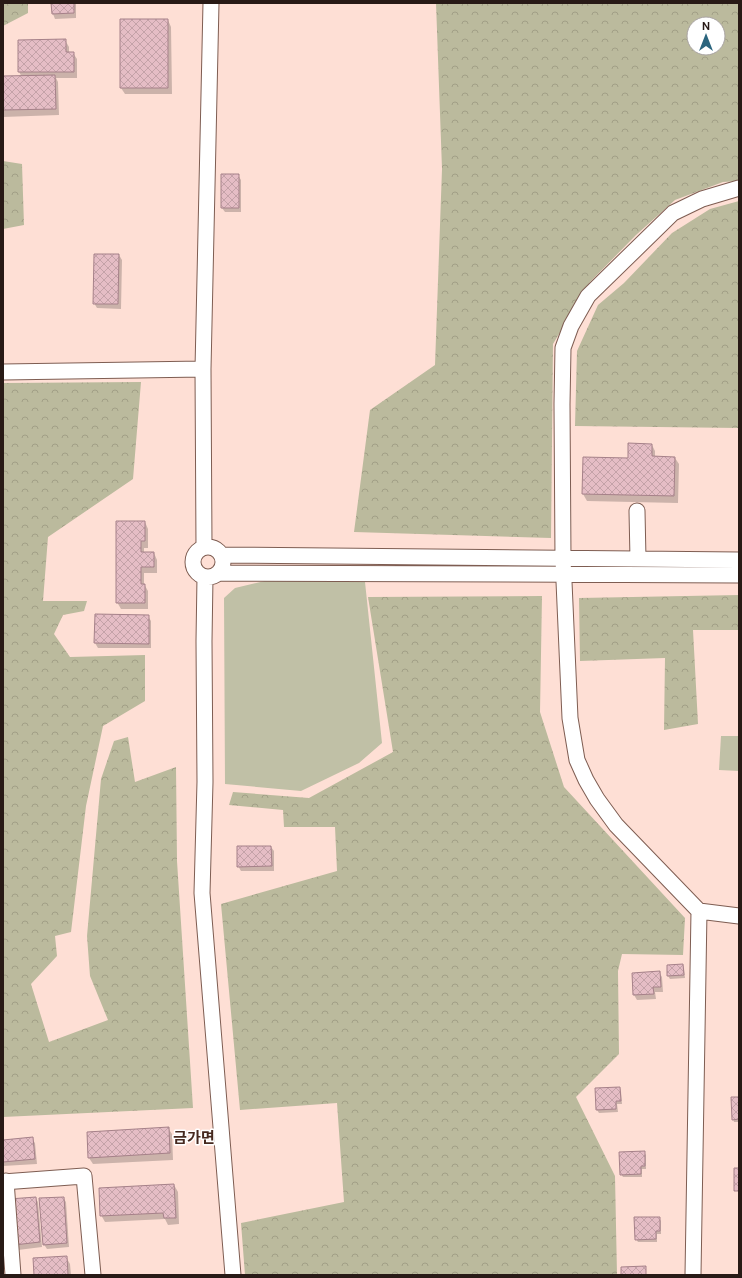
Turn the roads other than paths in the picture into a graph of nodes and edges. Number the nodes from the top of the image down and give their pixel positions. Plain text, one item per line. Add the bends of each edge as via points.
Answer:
1 (211, 3) edge
2 (739, 188) edge
3 (203, 369) junction
4 (3, 372) edge
5 (637, 511) dead end
6 (204, 547) junction
7 (222, 555) junction
8 (563, 559) junction
9 (638, 559) junction
10 (739, 560) edge
11 (564, 574) junction
12 (212, 575) junction
13 (739, 575) edge
14 (699, 910) junction
15 (739, 916) edge
16 (5, 1182) edge
17 (13, 1275) edge
18 (93, 1275) edge
19 (233, 1275) edge
20 (693, 1275) edge

1 - 3 street
2 - 8 street via 702,199 673,213 588,296 571,326 563,348
3 - 4 street
3 - 6 street
5 - 9 street
6 - 7 street via 214,548
6 - 12 street via 196,553 193,563 197,572
7 - 8 street
7 - 12 street via 223,564
8 - 9 street
8 - 11 street
9 - 10 street
11 - 12 street
11 - 13 street
11 - 14 street via 570,718 577,760 590,786 616,825
12 - 19 street via 204,641 205,782 202,893
14 - 15 street
14 - 20 street
16 - 17 street
16 - 18 street via 84,1176

